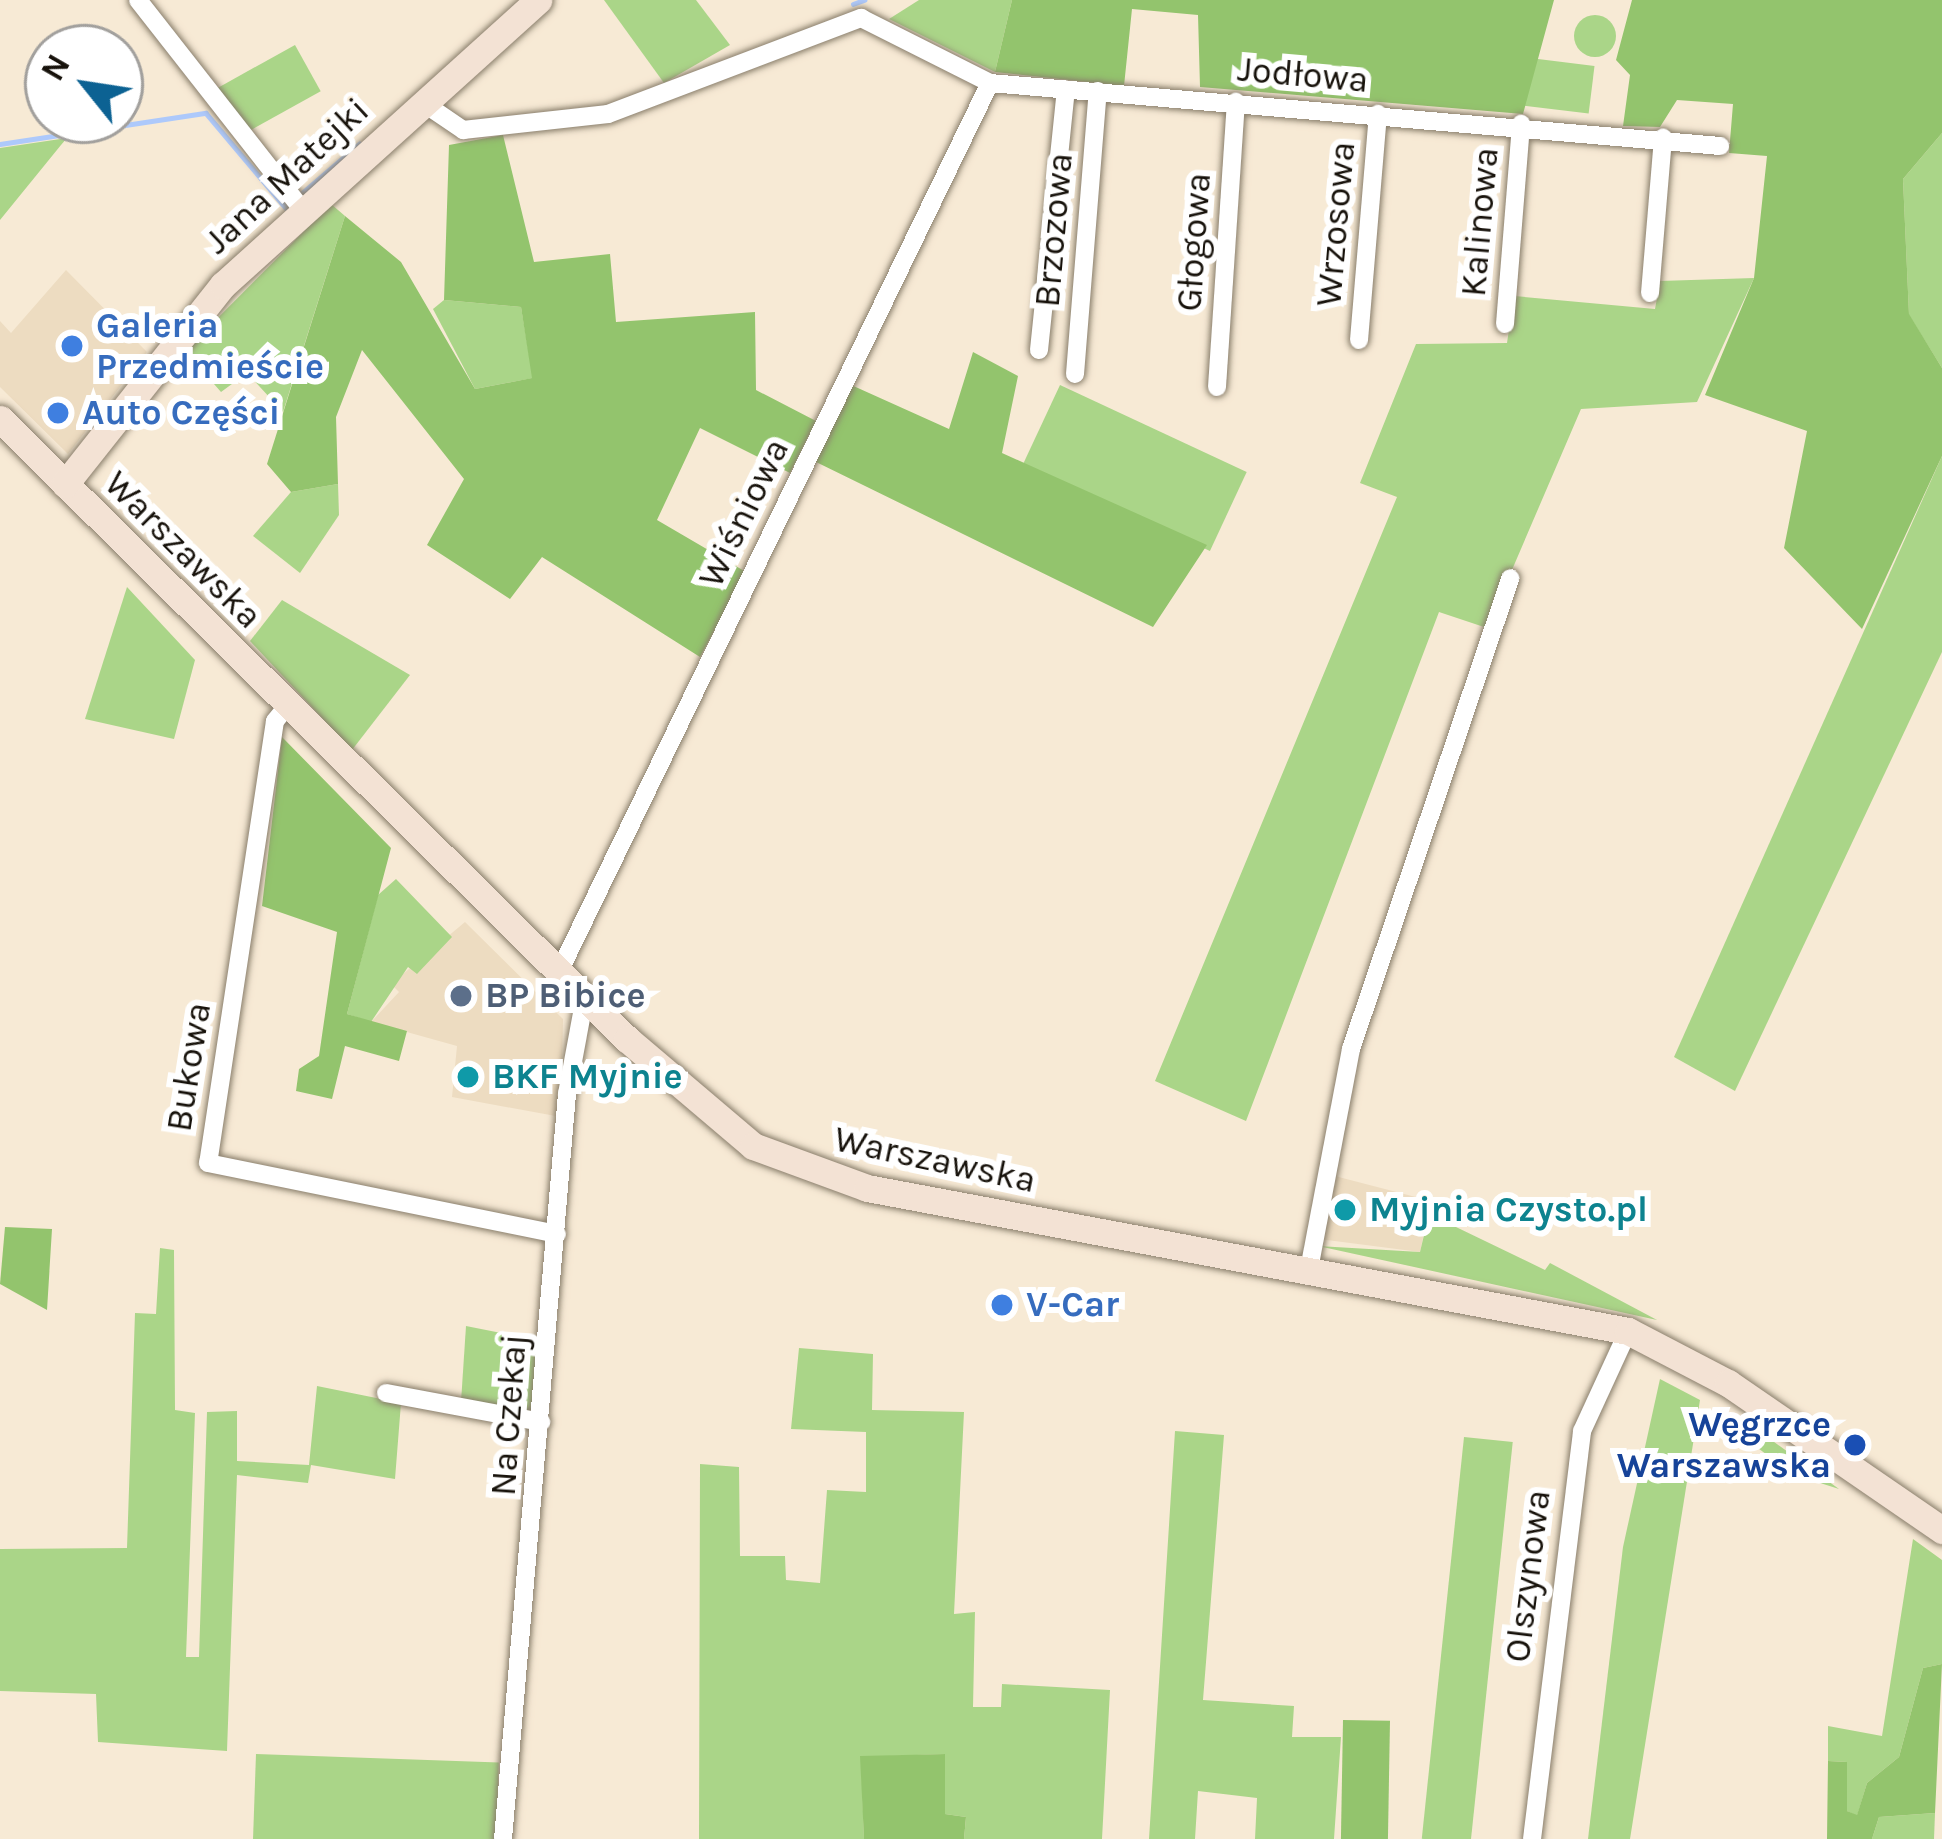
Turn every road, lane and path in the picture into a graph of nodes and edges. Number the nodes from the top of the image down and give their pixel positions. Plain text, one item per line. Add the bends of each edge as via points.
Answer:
1 (138, 0) edge
2 (538, 0) edge
3 (990, 83) junction
4 (1066, 89) junction
5 (1098, 91) junction
6 (422, 102) junction
7 (1236, 102) junction
8 (1378, 114) junction
9 (1522, 124) junction
10 (1663, 138) junction
11 (1720, 146) dead end
12 (301, 208) junction
13 (1650, 293) dead end
14 (1505, 324) dead end
15 (1359, 340) dead end
16 (1040, 350) dead end
17 (1076, 374) dead end
18 (1217, 387) dead end
19 (0, 419) edge
20 (65, 484) junction
21 (1510, 578) dead end
22 (288, 705) junction
23 (559, 972) junction
24 (585, 997) junction
25 (557, 1234) junction
26 (1310, 1264) junction
27 (1628, 1331) junction
28 (386, 1393) dead end
29 (541, 1422) junction
30 (1942, 1530) edge
31 (503, 1839) edge
32 (1532, 1839) edge

1 - 12 street
2 - 6 main road, Jana Matejki
3 - 4 street, Jodłowa
3 - 6 street, Jodłowa via 861,18 608,114 463,130
3 - 23 street, Wiśniowa
4 - 5 street, Jodłowa
4 - 16 street, Brzozowa
5 - 7 street, Jodłowa
5 - 17 street, Brzozowa
6 - 12 main road, Jana Matejki
7 - 8 street, Jodłowa
7 - 18 street, Głogowa
8 - 9 street, Jodłowa
8 - 15 street, Wrzosowa
9 - 10 street, Jodłowa
9 - 14 street, Kalinowa
10 - 11 street, Jodłowa
10 - 13 street
12 - 20 main road, Jana Matejki via 183,332
19 - 20 main road, Warszawska
20 - 22 main road, Warszawska
21 - 26 street via 1351,1049
22 - 23 main road, Warszawska
22 - 25 street, Bukowa via 275,721 208,1163
23 - 24 main road, Warszawska
24 - 25 street, Na Czekaj
24 - 26 main road, Warszawska via 718,1122 819,1175
25 - 29 street, Na Czekaj
26 - 27 main road, Warszawska
27 - 30 main road, Warszawska via 1728,1383
27 - 32 street, Olszynowa via 1575,1467
28 - 29 street
29 - 31 street, Na Czekaj

